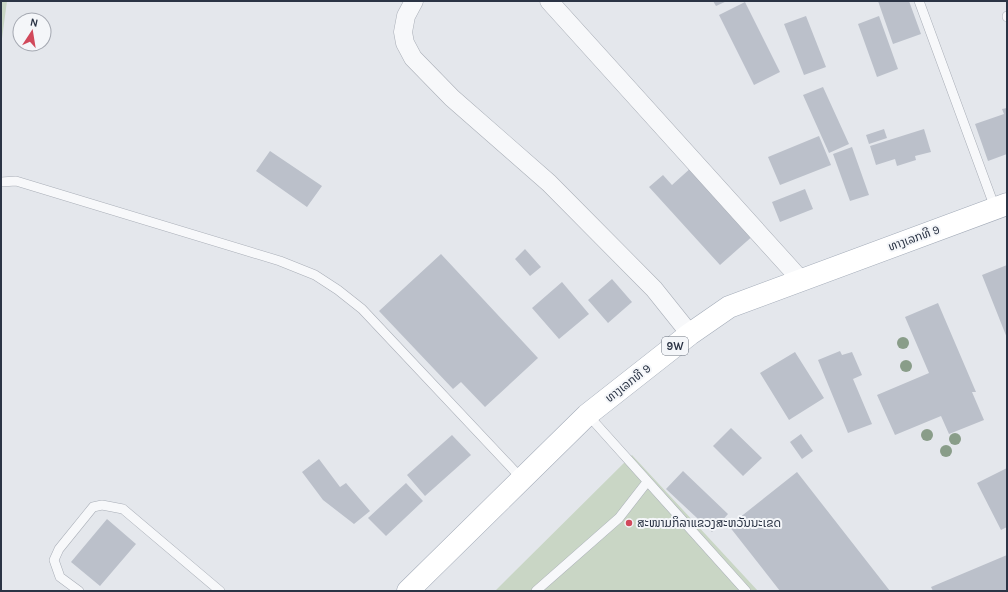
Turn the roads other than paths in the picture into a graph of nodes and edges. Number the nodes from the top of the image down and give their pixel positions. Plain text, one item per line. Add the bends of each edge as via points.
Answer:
1 (414, 1) edge
2 (549, 1) edge
3 (919, 1) edge
4 (1, 182) edge
5 (1001, 206) edge
6 (801, 280) junction
7 (690, 334) junction
8 (588, 414) junction
9 (522, 479) junction
10 (647, 482) junction
11 (214, 589) edge
12 (79, 591) edge
13 (408, 591) edge
14 (536, 591) edge
15 (746, 591) edge

1 - 7 street via 406,16 403,32 405,43 413,58 452,98 549,183 654,289
2 - 6 street
3 - 5 lane
4 - 9 lane via 16,181 280,261 315,275 362,309
5 - 6 main road, ທາງເລກທີ 9 / 9W
6 - 7 main road, ທາງເລກທີ 9 / 9W via 729,307
7 - 8 main road, ທາງເລກທີ 9 / 9W
8 - 9 main road, ທາງເລກທີ 9 / 9W
8 - 10 lane
9 - 13 main road, ທາງເລກທີ 9 / 9W
10 - 14 lane via 619,518
10 - 15 lane
11 - 12 lane via 123,509 102,505 92,507 54,560 60,577

